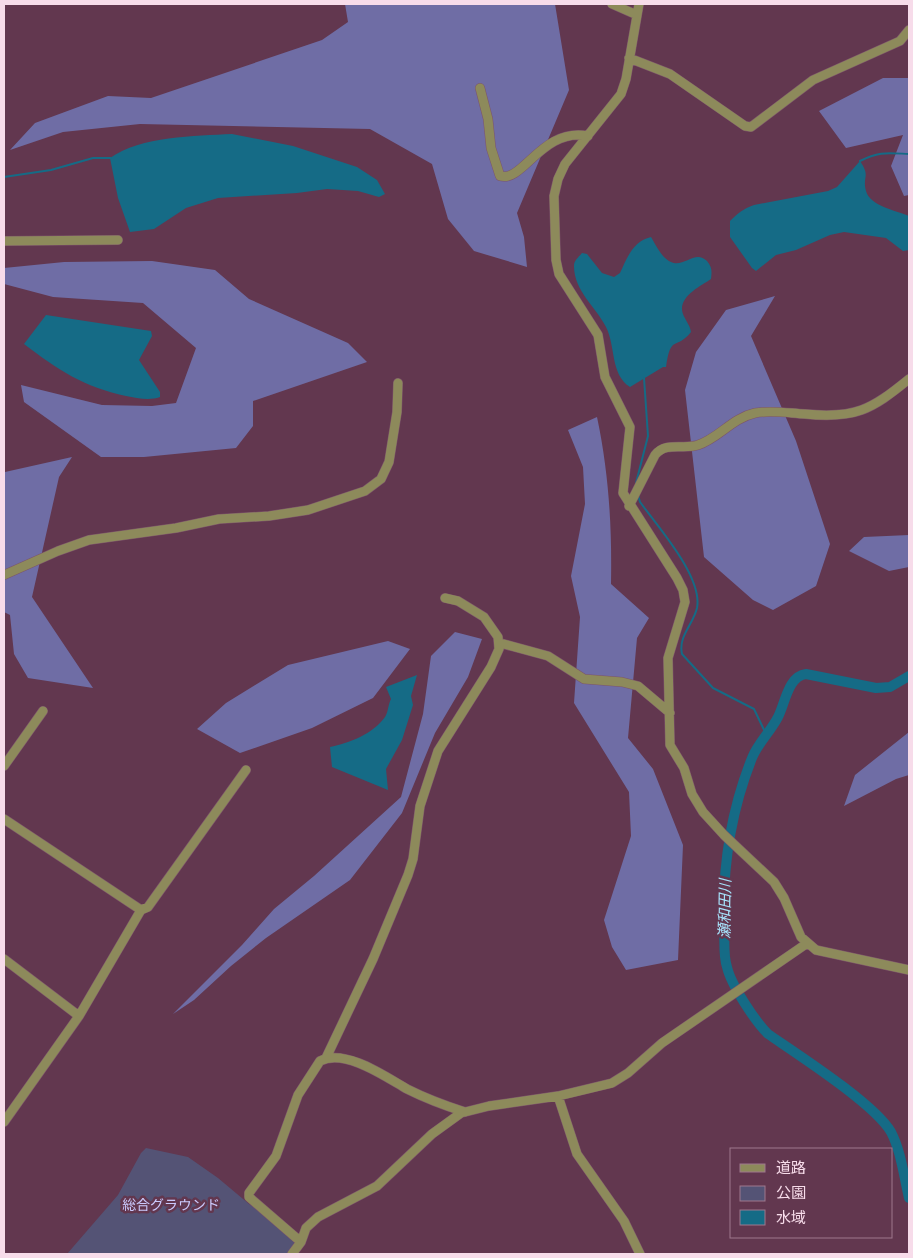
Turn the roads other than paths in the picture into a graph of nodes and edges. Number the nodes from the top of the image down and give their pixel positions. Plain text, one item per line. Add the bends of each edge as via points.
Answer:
1 (612, 4) edge
2 (638, 4) edge
3 (636, 15) junction
4 (909, 30) edge
5 (629, 58) junction
6 (480, 88) dead end
7 (588, 136) junction
8 (118, 240) dead end
9 (4, 241) edge
10 (909, 379) edge
11 (398, 383) dead end
12 (629, 506) junction
13 (4, 575) edge
14 (445, 598) dead end
15 (500, 643) junction
16 (43, 711) dead end
17 (670, 713) junction
18 (4, 766) edge
19 (246, 770) dead end
20 (4, 819) edge
21 (141, 910) junction
22 (806, 944) junction
23 (4, 959) edge
24 (909, 970) edge
25 (79, 1016) junction
26 (326, 1058) junction
27 (558, 1096) junction
28 (465, 1112) junction
29 (4, 1122) edge
30 (301, 1242) junction
31 (292, 1254) edge
32 (640, 1254) edge

1 - 3 street
2 - 3 street
3 - 5 street
4 - 5 street via 900,41 813,80 750,128 670,74
5 - 7 street via 626,79 618,98
6 - 7 street via 491,148 500,176 507,177 516,172 553,140 578,134
7 - 12 street via 565,164 556,185 557,265 565,286 598,335 605,377 629,422 630,441 622,490
8 - 9 street
10 - 12 street via 877,403 855,413 834,416 780,412 755,414 732,422 701,444 669,446 657,452
11 - 13 street via 398,412 389,462 381,478 365,491 308,510 219,519 89,540
12 - 17 street via 684,593 684,608 668,658
14 - 15 street via 484,617
15 - 17 street via 548,656 584,679 638,686
15 - 26 street via 492,667 438,751 420,806 408,875
16 - 18 street
17 - 22 street via 670,744 684,768 694,798 718,830 777,887
19 - 21 street via 148,907
20 - 21 street
21 - 25 street
22 - 24 street via 816,950
22 - 27 street via 662,1043 618,1080 602,1087
23 - 25 street
25 - 29 street
26 - 28 street via 360,1064 407,1089
26 - 30 street via 301,1088 279,1150 249,1193
27 - 28 street
27 - 32 street via 577,1154 624,1221
28 - 30 street via 432,1134 377,1186 318,1218 306,1228
30 - 31 street

